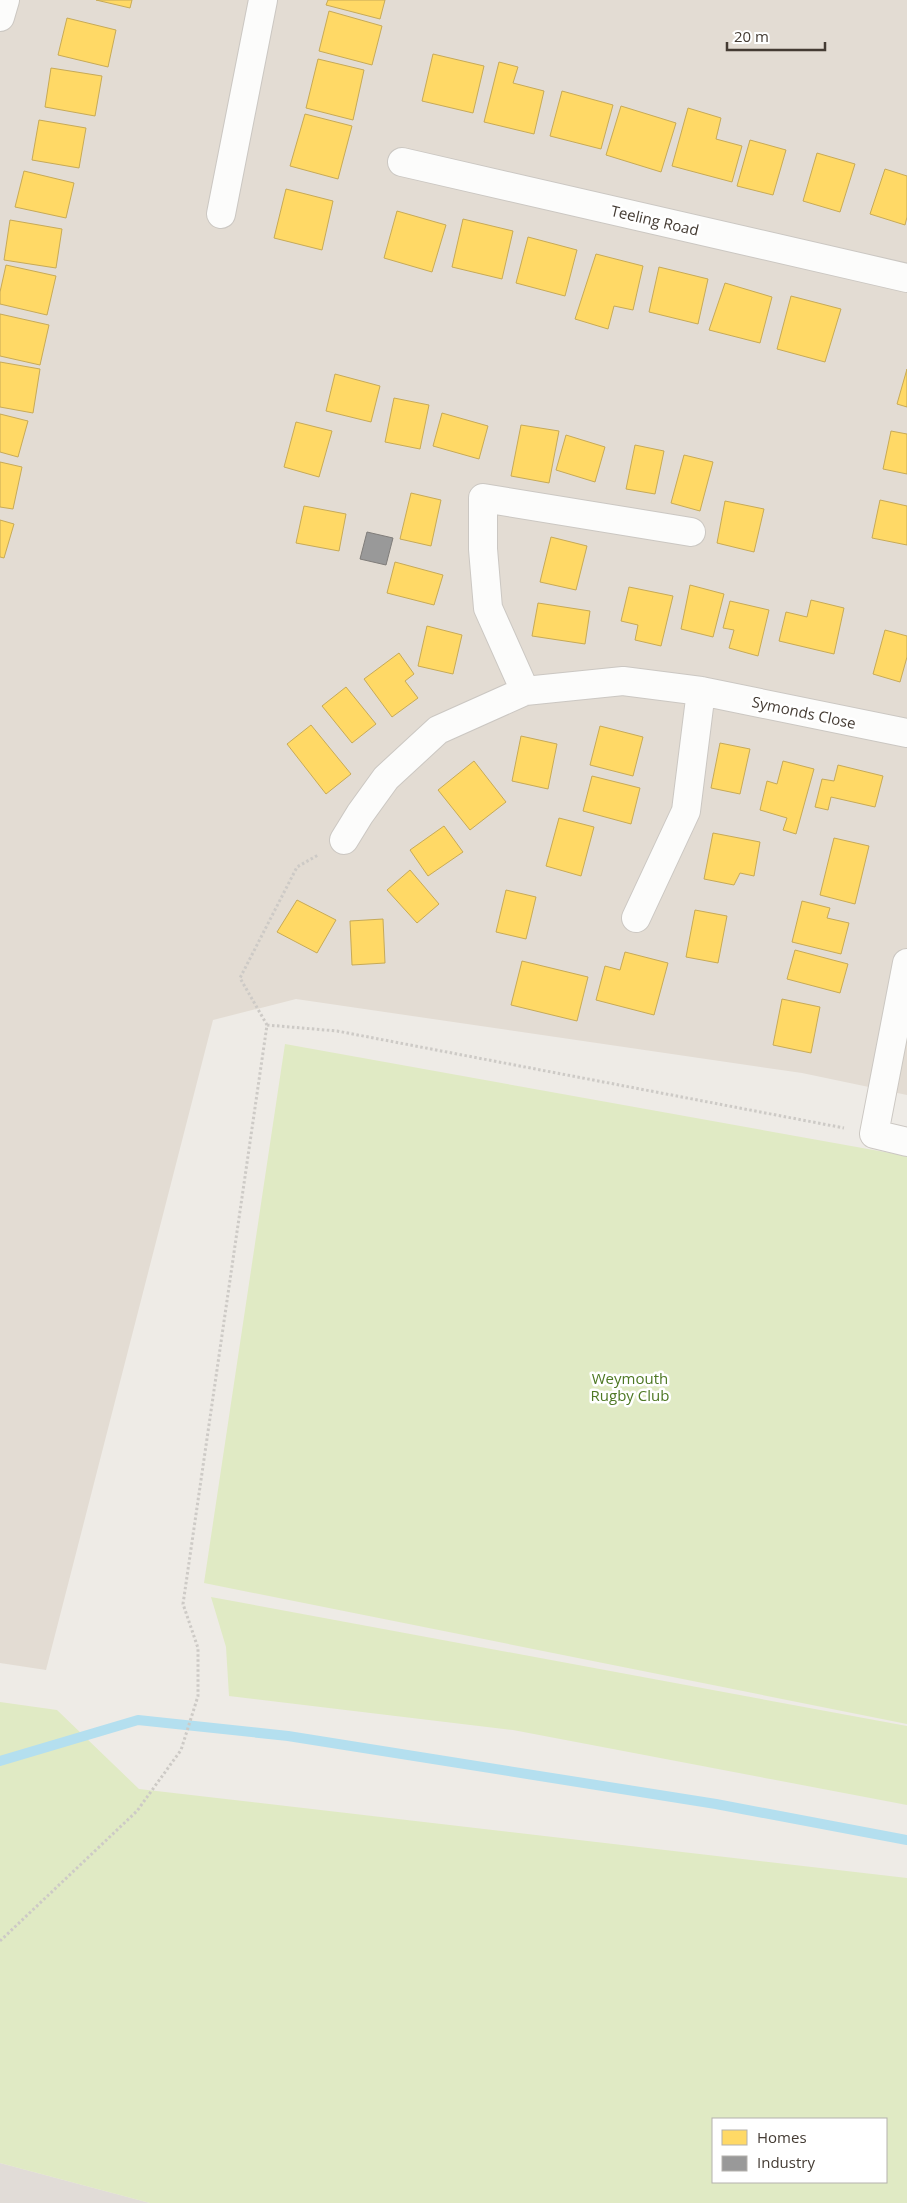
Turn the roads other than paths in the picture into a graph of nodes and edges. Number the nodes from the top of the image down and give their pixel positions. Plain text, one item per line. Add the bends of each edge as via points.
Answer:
1 (5, 0) edge
2 (263, 0) edge
3 (0, 17) edge
4 (402, 162) dead end
5 (221, 214) dead end
6 (907, 278) edge
7 (691, 532) dead end
8 (525, 691) junction
9 (702, 691) junction
10 (907, 733) edge
11 (344, 840) road end
12 (636, 918) dead end
13 (907, 962) edge
14 (907, 1142) edge

1 - 3 street
2 - 5 street
4 - 6 street, Teeling Road
7 - 8 street via 483,498 488,608
8 - 9 street, Symonds Close via 623,681
8 - 11 street, Symonds Close via 438,730 386,778
9 - 10 street, Symonds Close
9 - 12 street via 686,811
13 - 14 street via 874,1134

